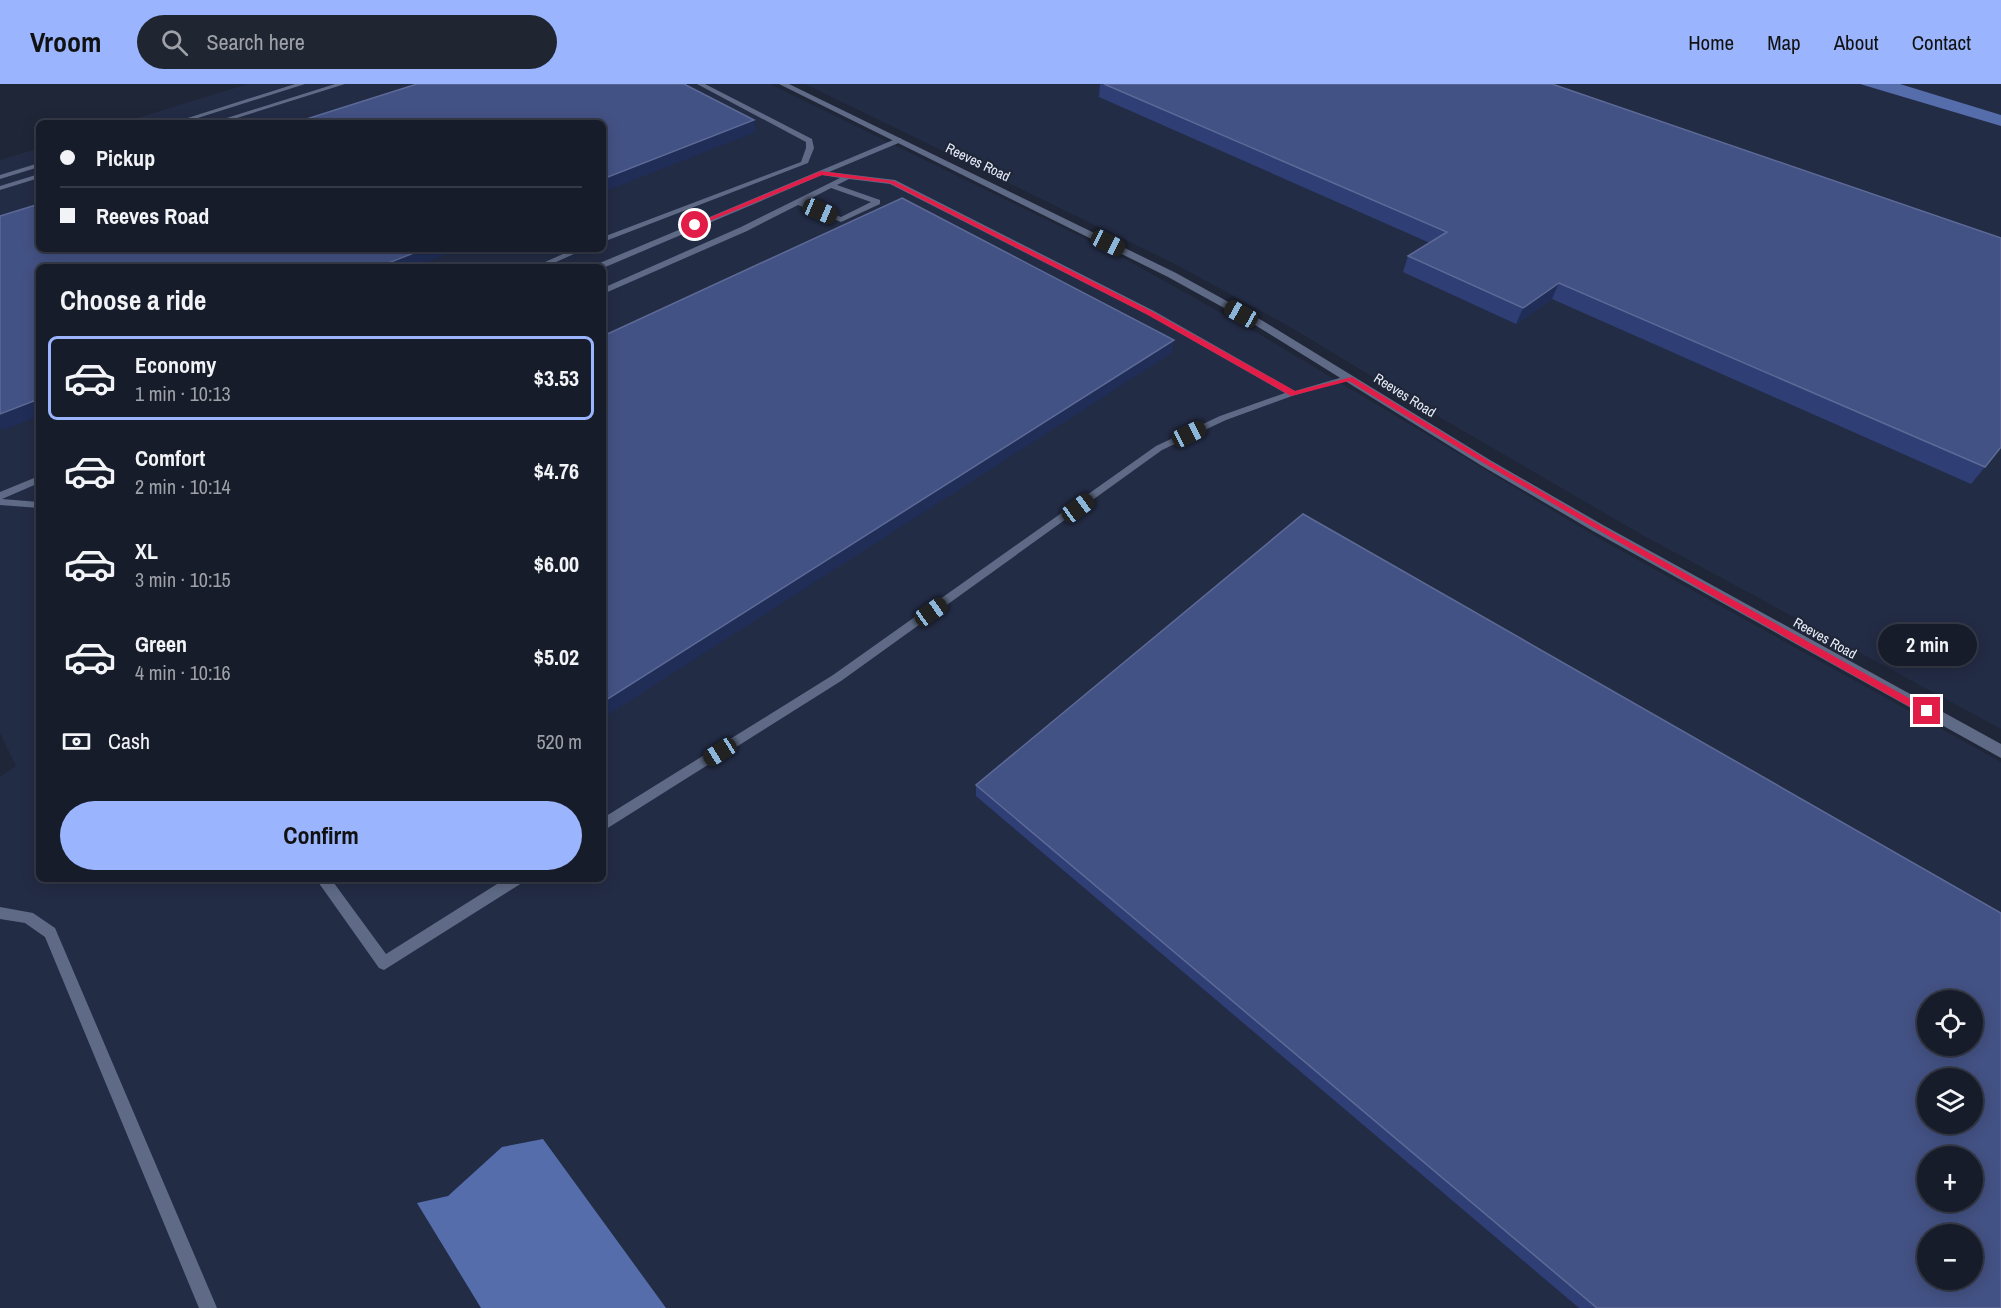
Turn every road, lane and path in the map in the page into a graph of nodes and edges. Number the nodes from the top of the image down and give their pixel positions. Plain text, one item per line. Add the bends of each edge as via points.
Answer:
1 (302, 84) edge
2 (342, 84) edge
3 (700, 84) edge
4 (783, 84) edge
5 (185, 120) edge
6 (224, 120) edge
7 (898, 140) junction
8 (804, 163) junction
9 (36, 166) edge
10 (821, 173) junction
11 (0, 177) edge
12 (36, 177) edge
13 (847, 177) junction
14 (831, 185) junction
15 (0, 188) edge
16 (798, 202) junction
17 (606, 239) edge
18 (573, 252) edge
19 (545, 264) edge
20 (605, 264) edge
21 (606, 290) edge
22 (1350, 378) junction
23 (1293, 393) junction
24 (36, 480) edge
25 (0, 496) edge
26 (0, 502) edge
27 (36, 505) edge
28 (2001, 752) edge
29 (606, 823) edge
30 (325, 882) edge
31 (512, 882) edge
32 (0, 913) edge
33 (208, 1308) edge

1 - 5 lane
2 - 6 lane
3 - 8 lane via 809,141
4 - 7 street, Reeves Road
7 - 10 lane
7 - 22 street, Reeves Road via 1172,275
8 - 10 lane
8 - 17 lane
9 - 11 lane
10 - 13 lane
10 - 20 lane
12 - 15 lane
13 - 14 lane
13 - 23 lane via 892,182 1151,313
14 - 16 lane
14 - 16 lane via 878,202 841,220
16 - 21 lane
18 - 19 lane
22 - 23 lane
22 - 28 street, Reeves Road via 1598,528
23 - 29 lane via 1223,418 1159,448 837,678
24 - 25 lane
26 - 27 lane
30 - 31 lane via 384,963
32 - 33 lane via 28,917 50,933

